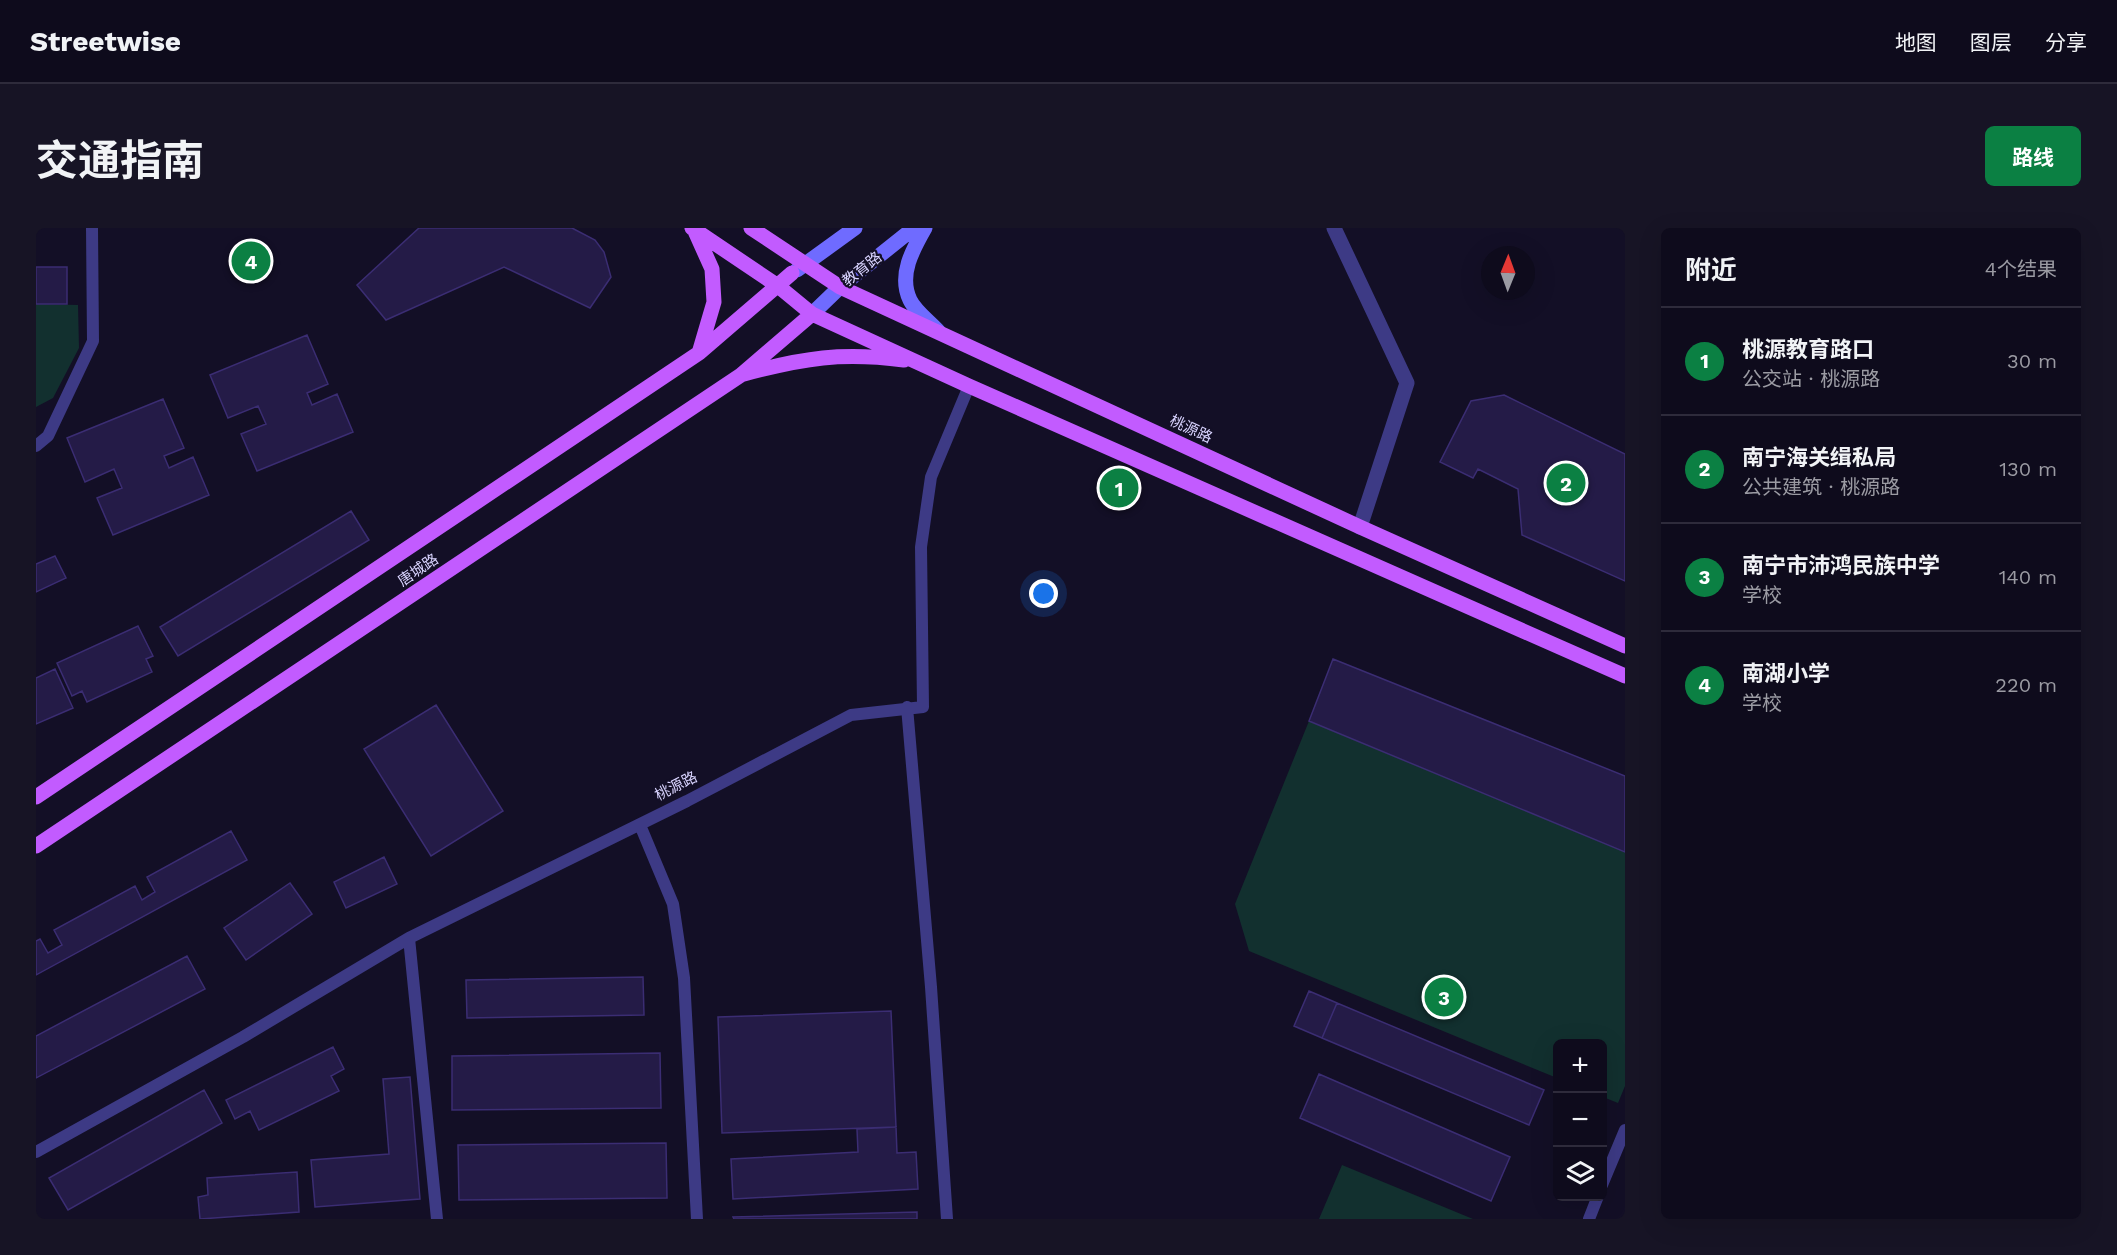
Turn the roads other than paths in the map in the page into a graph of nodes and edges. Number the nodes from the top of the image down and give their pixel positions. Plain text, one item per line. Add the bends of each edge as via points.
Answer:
1 (92, 228) edge
2 (693, 228) edge
3 (751, 228) edge
4 (855, 228) edge
5 (914, 228) edge
6 (925, 228) edge
7 (1334, 228) edge
8 (806, 264) junction
9 (778, 286) junction
10 (840, 287) junction
11 (812, 314) junction
12 (939, 332) junction
13 (699, 353) junction
14 (918, 362) junction
15 (741, 375) junction
16 (969, 386) junction
17 (36, 446) edge
18 (1360, 527) junction
19 (1625, 646) edge
20 (1625, 676) edge
21 (907, 707) junction
22 (36, 798) edge
23 (640, 825) junction
24 (36, 846) edge
25 (410, 938) junction
26 (1625, 1130) edge
27 (36, 1152) edge
28 (1607, 1173) edge
29 (1596, 1201) edge
30 (437, 1219) edge
31 (697, 1219) edge
32 (947, 1219) edge
33 (1589, 1219) edge

1 - 17 lane via 93,341 48,436
2 - 9 main road
2 - 13 main road via 712,269 714,302
3 - 8 main road, 桃源路
4 - 8 main road
5 - 10 main road, 教育路
6 - 12 main road via 913,248 905,276 910,300
7 - 18 street via 1407,383
8 - 9 main road, 唐城路
8 - 10 main road, 桃源路
9 - 11 main road
9 - 13 main road, 唐城路
10 - 11 main road, 教育路
10 - 12 main road, 桃源路
11 - 14 main road
11 - 15 main road, 唐城路
12 - 18 main road, 桃源路
13 - 22 main road, 唐城路
14 - 15 main road via 860,355 799,360
14 - 16 main road
15 - 24 main road, 唐城路
16 - 20 main road
16 - 21 lane via 931,477 921,548 922,706
18 - 19 main road, 桃源路
21 - 23 lane, 桃源路 via 851,715
21 - 32 lane
23 - 25 lane, 桃源路
23 - 31 lane via 673,904 684,978
25 - 27 lane, 桃源路
25 - 30 lane
26 - 28 lane
29 - 33 lane

